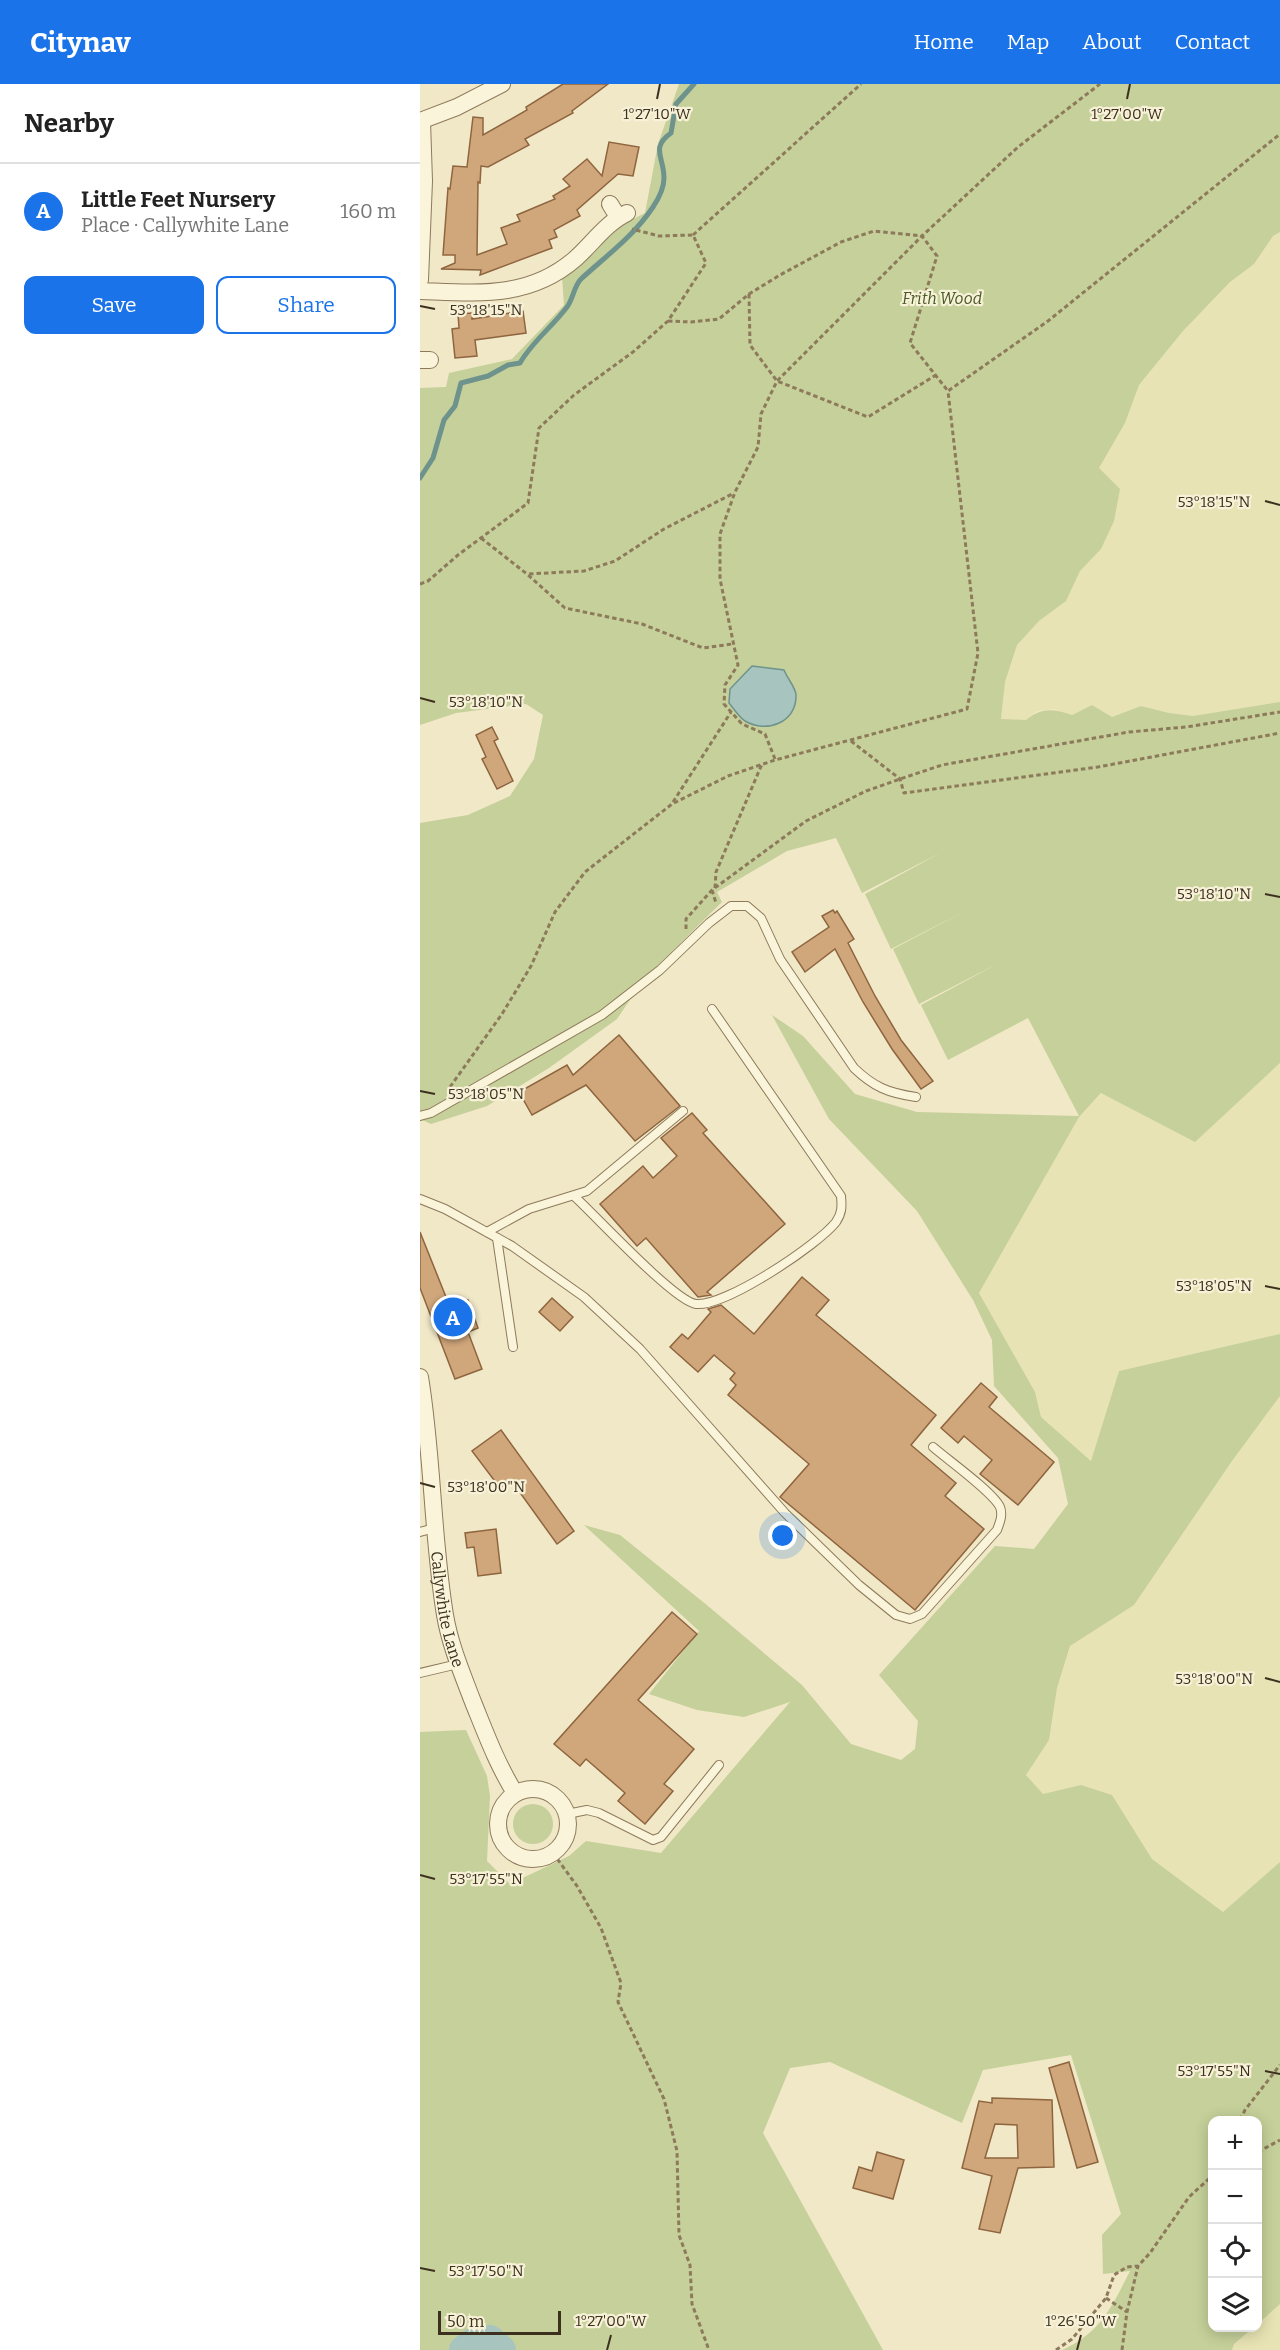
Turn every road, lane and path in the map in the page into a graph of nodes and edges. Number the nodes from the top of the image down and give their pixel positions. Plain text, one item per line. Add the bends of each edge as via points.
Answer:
1 (502, 84) edge
2 (861, 84) edge
3 (1100, 84) edge
4 (421, 121) edge
5 (1280, 134) edge
6 (621, 216) joint
7 (693, 235) junction
8 (922, 236) junction
9 (420, 279) edge
10 (420, 291) edge
11 (749, 294) junction
12 (668, 321) junction
13 (936, 375) junction
14 (777, 381) junction
15 (948, 391) junction
16 (735, 492) junction
17 (481, 538) junction
18 (527, 574) junction
19 (420, 584) edge
20 (733, 644) junction
21 (731, 712) junction
22 (1280, 712) edge
23 (1280, 733) edge
24 (851, 741) junction
25 (775, 760) junction
26 (762, 764) junction
27 (900, 779) junction
28 (672, 804) junction
29 (715, 888) junction
30 (686, 945) junction
31 (712, 1009) dead end
32 (916, 1097) dead end
33 (683, 1111) dead end
34 (431, 1113) junction
35 (420, 1116) edge
36 (574, 1196) junction
37 (420, 1199) edge
38 (488, 1232) junction
39 (497, 1238) junction
40 (513, 1347) dead end
41 (420, 1377) edge
42 (933, 1447) dead end
43 (427, 1530) edge
44 (458, 1664) junction
45 (420, 1673) edge
46 (719, 1765) dead end
47 (515, 1794) junction
48 (567, 1814) junction
49 (553, 1852) junction
50 (1280, 2064) edge
51 (1242, 2116) edge
52 (1280, 2140) edge
53 (1262, 2149) edge
54 (1208, 2180) edge
55 (1138, 2266) junction
56 (1106, 2298) junction
57 (1127, 2312) junction
58 (709, 2350) edge
59 (1056, 2350) edge
60 (1122, 2350) edge

1 - 4 street via 457,108
2 - 7 path
3 - 8 path via 1018,147
4 - 9 street via 424,181
5 - 15 path via 1048,321
6 - 7 path via 646,233
6 - 10 street via 574,260 535,284 492,292
7 - 12 path via 706,263
8 - 11 path via 874,231 841,242
8 - 13 path via 937,256 910,343
8 - 14 path
11 - 12 path via 719,319
11 - 14 path via 750,345
12 - 17 path via 574,395 539,428 528,503
13 - 14 path via 868,417
13 - 15 path
14 - 16 path via 761,414 758,447
15 - 24 path via 978,653 967,709
16 - 18 path via 664,529 615,561 584,571
16 - 20 path via 720,534 720,579
17 - 18 path
17 - 19 path
18 - 20 path via 564,608 642,624 703,648
20 - 21 path via 738,665 725,685 724,704
21 - 25 path via 742,724 765,734
21 - 28 path
22 - 27 path via 1129,732 942,765
23 - 27 path via 1098,767 904,793
24 - 25 path
24 - 27 path
25 - 26 path
26 - 28 path
26 - 29 path via 716,872
27 - 29 path via 806,821
28 - 34 path via 585,872 555,912 531,966 502,1014
29 - 30 path via 686,920
30 - 32 lane via 731,906 747,906 761,918 780,959 854,1068 869,1082 892,1094
30 - 34 lane via 602,1015
31 - 36 lane via 841,1196 843,1209 836,1221 785,1265 718,1300 696,1304 673,1291
33 - 36 lane via 587,1191
34 - 35 lane
36 - 38 lane via 529,1209
37 - 38 lane
38 - 39 lane
39 - 40 lane
39 - 42 lane via 584,1297 640,1349 784,1513 859,1585 896,1615 910,1618 922,1614 997,1530 1001,1517 999,1506 984,1490
41 - 43 street, Callywhite Lane via 425,1406
43 - 44 street, Callywhite Lane
44 - 45 lane
44 - 47 street, Callywhite Lane via 498,1767
46 - 48 lane via 661,1837 653,1840 599,1813 587,1810
47 - 48 street via 529,1789 551,1793
47 - 49 street via 501,1808 498,1820 504,1843 522,1857 534,1859
48 - 49 street via 568,1832
49 - 58 path via 601,1928 621,1983 618,2002 664,2099 676,2151 679,2235 690,2265 692,2304
50 - 51 path
52 - 53 path
54 - 55 path via 1189,2197
55 - 56 path via 1114,2275
55 - 57 path
56 - 57 path
56 - 59 path via 1072,2339
57 - 60 path

